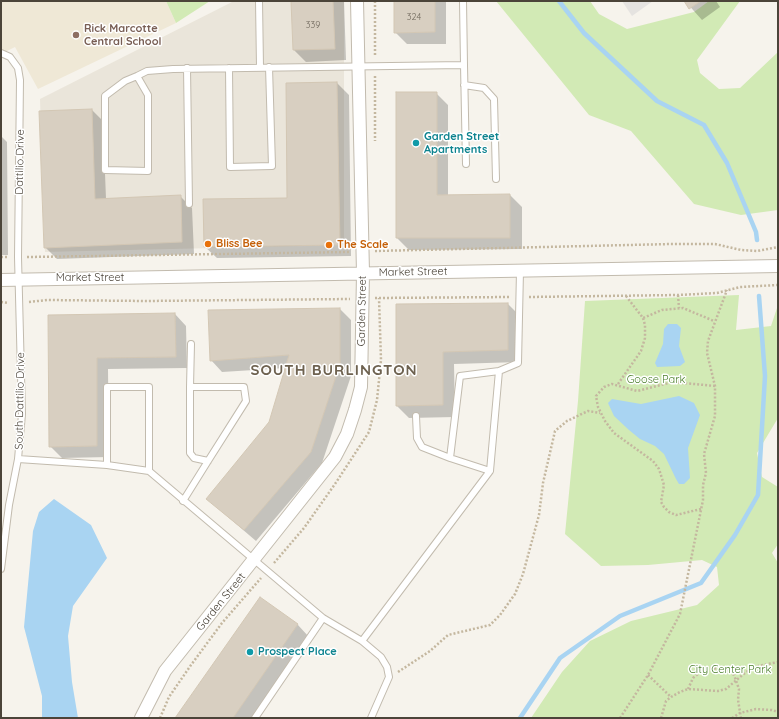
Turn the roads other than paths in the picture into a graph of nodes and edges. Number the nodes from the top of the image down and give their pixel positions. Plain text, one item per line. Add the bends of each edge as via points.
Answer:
1 (260, 1) edge
2 (357, 1) edge
3 (463, 1) edge
4 (1, 53) edge
5 (464, 65) junction
6 (358, 66) junction
7 (187, 68) junction
8 (229, 68) junction
9 (260, 68) junction
10 (269, 68) junction
11 (137, 76) junction
12 (464, 85) junction
13 (466, 164) dead end
14 (496, 179) dead end
15 (189, 204) dead end
16 (778, 266) edge
17 (520, 271) junction
18 (363, 273) junction
19 (1, 280) edge
20 (19, 280) junction
21 (191, 344) dead end
22 (499, 371) junction
23 (190, 386) junction
24 (416, 416) dead end
25 (450, 458) junction
26 (18, 459) junction
27 (208, 461) junction
28 (107, 465) junction
29 (149, 471) junction
30 (490, 471) junction
31 (183, 501) junction
32 (254, 560) junction
33 (1, 568) edge
34 (322, 618) junction
35 (362, 641) junction
36 (141, 718) edge
37 (255, 718) edge
38 (371, 718) edge

1 - 9 lane
2 - 6 street, Garden Street
3 - 5 lane
4 - 20 lane, Dattilio Drive via 10,58 18,68 20,80
5 - 6 lane
5 - 12 lane
6 - 10 lane
6 - 18 street, Garden Street
7 - 8 lane
7 - 11 lane via 147,71
7 - 15 lane
8 - 9 lane
8 - 10 lane via 230,167 272,166
9 - 10 lane
11 - 11 lane via 105,96 105,170 148,171 148,95
12 - 13 lane
12 - 14 lane via 484,88 494,100
16 - 17 street, Market Street
17 - 18 street, Market Street
17 - 22 lane via 518,363
18 - 20 street, Market Street
18 - 32 street, Garden Street via 361,387 347,434 335,457
19 - 20 street, Market Street
20 - 26 lane, South Dattilio Drive via 22,414
21 - 23 lane
22 - 25 lane via 460,376
22 - 30 lane
23 - 27 lane via 190,453 194,458
23 - 27 lane via 244,387 246,401
24 - 25 lane via 417,438 422,447
25 - 30 lane
26 - 28 lane
26 - 33 lane, South Dattilio Drive
27 - 31 lane
28 - 29 lane
28 - 29 lane via 107,387 150,387
29 - 31 lane
30 - 35 lane
31 - 32 lane
32 - 34 lane
32 - 36 street, Garden Street via 165,671
34 - 35 lane
34 - 37 lane
35 - 38 lane via 381,657 387,667 389,678

